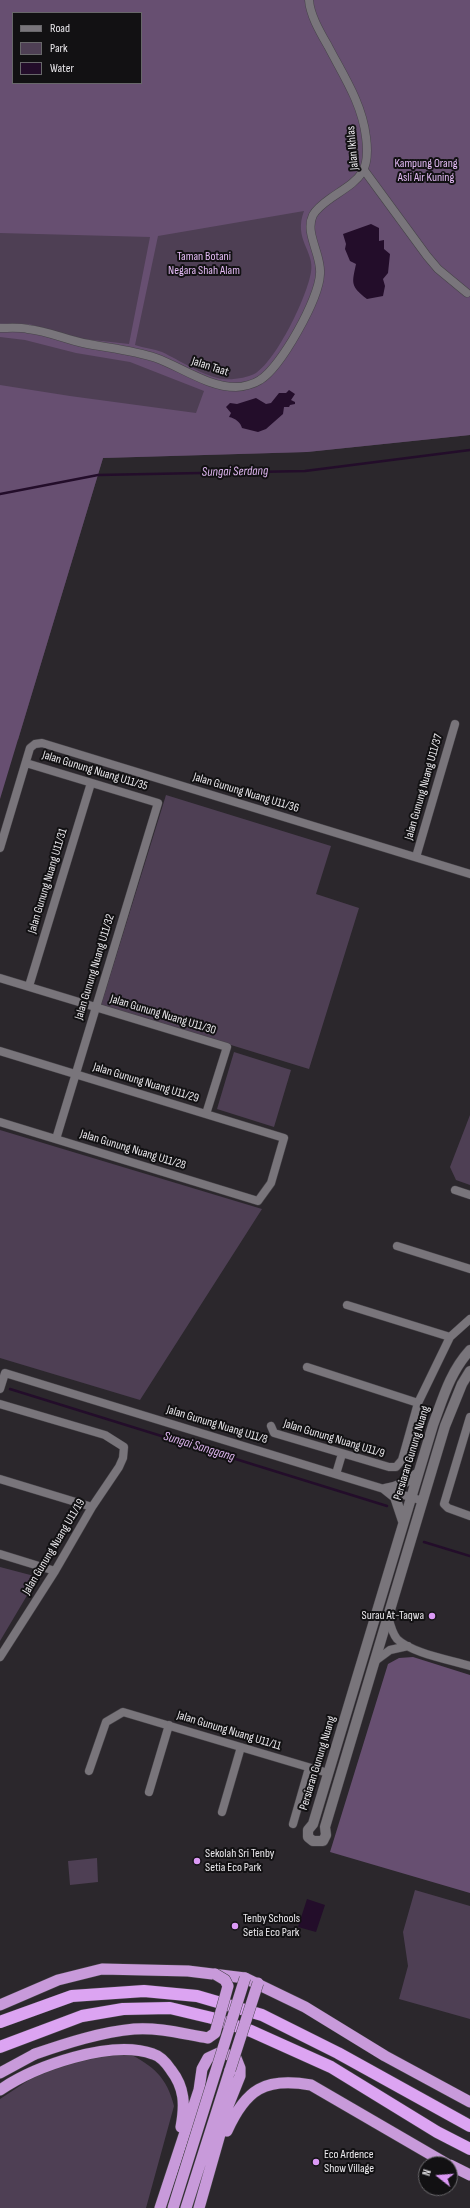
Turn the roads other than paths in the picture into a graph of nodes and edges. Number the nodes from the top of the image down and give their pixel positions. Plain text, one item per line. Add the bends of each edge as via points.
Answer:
1 (309, 0) edge
2 (364, 170) junction
3 (467, 293) dead end
4 (0, 328) edge
5 (455, 724) dead end
6 (26, 763) junction
7 (91, 783) junction
8 (158, 803) joint
9 (0, 848) edge
10 (416, 857) junction
11 (470, 874) edge
12 (0, 978) edge
13 (29, 986) junction
14 (96, 1007) junction
15 (0, 1051) edge
16 (75, 1074) junction
17 (206, 1114) junction
18 (0, 1122) edge
19 (56, 1139) junction
20 (455, 1190) dead end
21 (470, 1195) edge
22 (258, 1201) joint
23 (397, 1246) dead end
24 (470, 1269) edge
25 (347, 1305) dead end
26 (470, 1319) edge
27 (450, 1337) junction
28 (470, 1350) edge
29 (307, 1367) dead end
30 (470, 1372) edge
31 (0, 1389) edge
32 (418, 1403) junction
33 (0, 1404) edge
34 (470, 1417) edge
35 (271, 1426) dead end
36 (466, 1441) edge
37 (342, 1454) junction
38 (419, 1472) junction
39 (336, 1474) junction
40 (0, 1479) edge
41 (385, 1489) junction
42 (411, 1497) junction
43 (423, 1500) junction
44 (92, 1507) junction
45 (470, 1516) edge
46 (404, 1523) junction
47 (0, 1554) edge
48 (55, 1571) junction
49 (388, 1616) junction
50 (408, 1646) junction
51 (0, 1657) edge
52 (375, 1660) junction
53 (470, 1666) edge
54 (169, 1725) junction
55 (241, 1747) junction
56 (310, 1768) junction
57 (90, 1771) dead end
58 (328, 1773) junction
59 (149, 1792) dead end
60 (222, 1812) dead end
61 (293, 1824) dead end
62 (215, 1974) junction
63 (245, 1978) junction
64 (258, 1983) junction
65 (0, 2005) edge
66 (0, 2022) edge
67 (0, 2047) edge
68 (0, 2073) edge
69 (0, 2090) edge
70 (470, 2102) edge
71 (470, 2126) edge
72 (470, 2149) edge
73 (433, 2156) edge
74 (212, 2162) junction
75 (458, 2169) edge
76 (470, 2175) edge
77 (170, 2176) junction
78 (160, 2208) edge
79 (173, 2208) edge
80 (186, 2208) edge
81 (199, 2208) edge

1 - 2 street, Jalan Ikhlas via 320,32 358,104 366,137 367,156
2 - 3 street, Jalan Ikhlas via 427,256 438,269
2 - 4 street, Jalan Taat via 359,178 321,205 313,216 311,226 320,262 320,276 299,328 284,355 260,381 236,387 220,384 131,350 83,343 28,329
5 - 10 street, Jalan Gunung Nuang U11/37
6 - 7 street, Jalan Gunung Nuang U11/35
6 - 9 street
6 - 10 street, Jalan Gunung Nuang U11/36 via 30,748 42,743
7 - 8 street, Jalan Gunung Nuang U11/35
7 - 13 street, Jalan Gunung Nuang U11/31
8 - 14 street, Jalan Gunung Nuang U11/32
10 - 11 street, Jalan Gunung Nuang U11/36
12 - 13 street, Jalan Gunung Nuang U11/30
13 - 14 street, Jalan Gunung Nuang U11/30
14 - 16 street, Jalan Gunung Nuang U11/32
14 - 17 street, Jalan Gunung Nuang U11/30 via 227,1047
15 - 16 street, Jalan Gunung Nuang U11/29
16 - 17 street, Jalan Gunung Nuang U11/29
16 - 19 street, Jalan Gunung Nuang U11/32
17 - 22 street, Jalan Gunung Nuang U11/29 via 284,1138 271,1183
18 - 19 street, Jalan Gunung Nuang U11/28
19 - 22 street, Jalan Gunung Nuang U11/28
20 - 21 street
23 - 24 street
25 - 27 street
26 - 27 street, Jalan Gunung Nuang U11/9
27 - 32 street, Jalan Gunung Nuang U11/9
28 - 38 street, Persiaran Gunung Nuang via 450,1380
29 - 32 street
30 - 43 street, Persiaran Gunung Nuang via 462,1384 445,1426
31 - 39 street, Jalan Gunung Nuang U11/8 via 5,1373
32 - 37 street, Jalan Gunung Nuang U11/9 via 402,1460 396,1466 389,1467
33 - 44 street, Jalan Gunung Nuang U11/19 via 105,1436 124,1447 119,1467
34 - 36 street
35 - 37 street, Jalan Gunung Nuang U11/9 via 274,1433
36 - 45 street via 444,1504
37 - 39 street
38 - 41 street via 398,1487
38 - 42 street, Persiaran Gunung Nuang
39 - 41 street, Jalan Gunung Nuang U11/8
40 - 44 street
41 - 42 street, Jalan Gunung Nuang U11/8
41 - 46 street via 395,1497
42 - 43 street, Jalan Gunung Nuang U11/8
42 - 46 street, Persiaran Gunung Nuang
43 - 49 street, Persiaran Gunung Nuang
44 - 48 street, Jalan Gunung Nuang U11/19
46 - 58 street, Persiaran Gunung Nuang
47 - 48 street
48 - 51 street, Jalan Gunung Nuang U11/19
49 - 50 street via 397,1639
49 - 52 street, Persiaran Gunung Nuang
50 - 52 street via 390,1650
50 - 53 street
52 - 58 street, Persiaran Gunung Nuang via 325,1827 326,1835 322,1841 316,1842 308,1837 308,1830 313,1824
54 - 55 street, Jalan Gunung Nuang U11/11
54 - 57 street, Jalan Gunung Nuang U11/11 via 123,1712 106,1722
54 - 59 street
55 - 56 street, Jalan Gunung Nuang U11/11
55 - 60 street
56 - 58 street, Jalan Gunung Nuang U11/11
56 - 61 street
62 - 63 highway, bridge
62 - 65 highway via 102,1969 58,1980
62 - 68 highway, bridge via 225,1980 228,1986 215,2034 208,2038 163,2030 135,2029 61,2045 35,2054
63 - 64 highway
63 - 79 highway, bridge
64 - 70 highway
64 - 80 highway, bridge
66 - 71 highway via 72,1996 144,1991 197,1996 262,2015 338,2053
67 - 72 highway via 82,2016 123,2009 170,2008 252,2031 331,2067 437,2132
69 - 77 highway via 37,2069 90,2054 137,2050 155,2054 178,2078 184,2094 184,2114
73 - 74 highway via 311,2085 290,2082 271,2084 252,2092 240,2106
74 - 77 highway via 228,2106 240,2076 236,2058 221,2052 208,2058 202,2069 199,2090
74 - 81 highway
75 - 76 highway
77 - 78 highway

